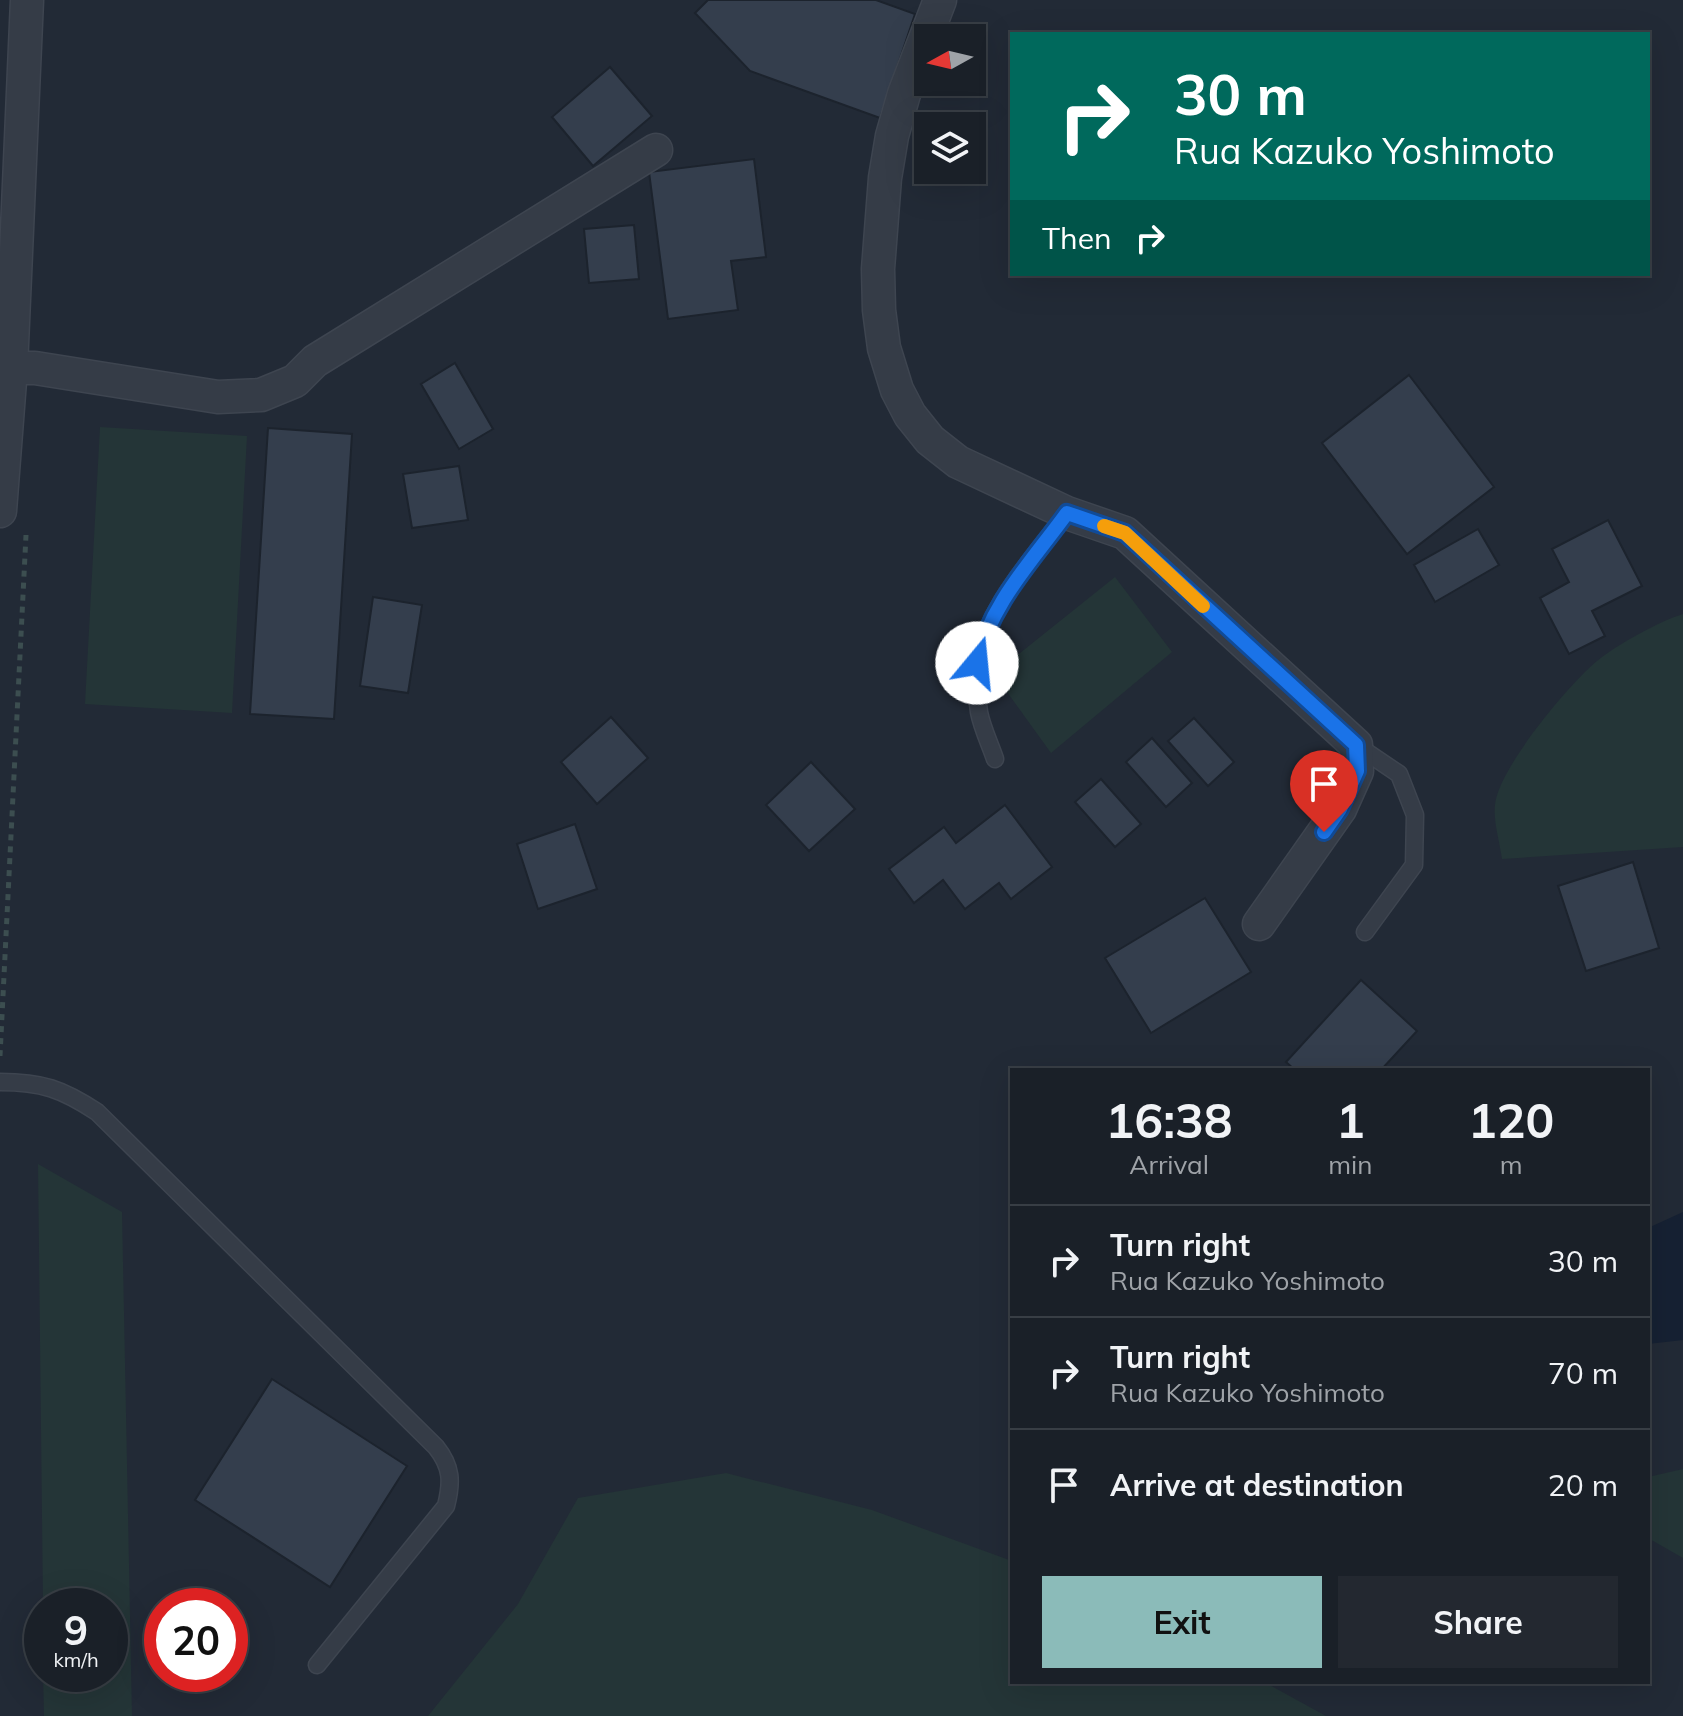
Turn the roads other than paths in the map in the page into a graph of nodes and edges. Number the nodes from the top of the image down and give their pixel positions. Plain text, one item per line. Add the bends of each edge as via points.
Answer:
1 (27, 0) edge
2 (940, 0) edge
3 (656, 150) dead end
4 (11, 368) junction
5 (0, 511) edge
6 (1067, 513) junction
7 (1354, 744) junction
8 (995, 759) dead end
9 (1259, 924) dead end
10 (1365, 932) dead end
11 (0, 1082) edge
12 (317, 1665) dead end

1 - 4 street
2 - 6 street via 904,94 885,178 878,269 884,348 897,390 930,440 958,462
3 - 4 street via 315,361 295,381 261,395 218,397
4 - 5 street
6 - 7 street via 1125,533
6 - 8 lane via 994,614 982,641 976,686
7 - 9 street via 1357,771 1340,809
7 - 10 lane via 1399,774 1415,815 1414,865
11 - 12 lane via 53,1087 97,1112 446,1459 451,1473 446,1506

